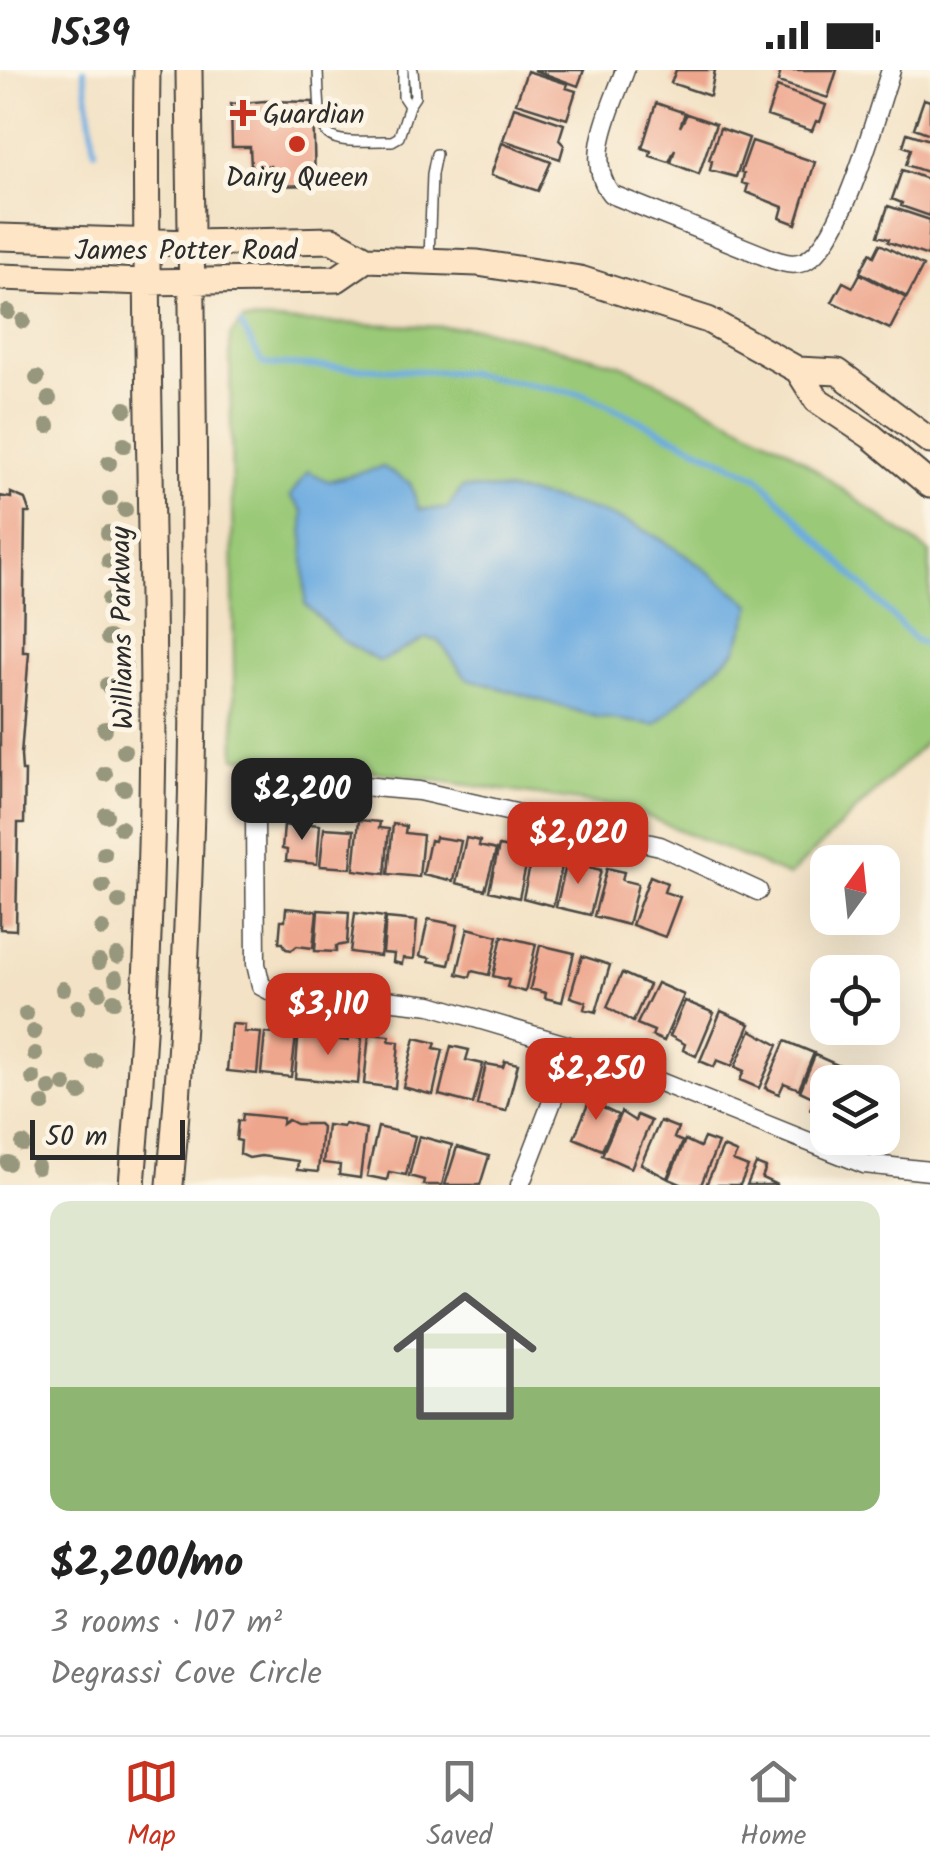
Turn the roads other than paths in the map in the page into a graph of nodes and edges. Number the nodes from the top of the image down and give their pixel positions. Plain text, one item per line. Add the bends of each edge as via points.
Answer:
1 (148, 70) edge
2 (190, 70) edge
3 (318, 70) edge
4 (403, 70) edge
5 (413, 70) edge
6 (625, 70) edge
7 (891, 70) edge
8 (409, 106) junction
9 (436, 154) dead end
10 (0, 236) edge
11 (144, 240) junction
12 (191, 242) junction
13 (366, 259) junction
14 (429, 260) junction
15 (0, 278) edge
16 (191, 281) junction
17 (146, 282) junction
18 (798, 370) junction
19 (930, 440) edge
20 (930, 485) edge
21 (758, 890) dead end
22 (573, 1047) junction
23 (930, 1171) edge
24 (132, 1185) edge
25 (170, 1185) edge
26 (520, 1185) edge

1 - 11 main road, Williams Parkway
2 - 12 main road
3 - 8 lane via 320,122 330,139 392,141 401,134
4 - 8 lane
5 - 8 lane
6 - 7 street via 599,157 601,180 611,194 793,264 818,251 837,222
9 - 14 lane
10 - 11 main road, James Potter Road
11 - 12 main road, James Potter Road
11 - 17 main road, Williams Parkway
12 - 13 main road, James Potter Road via 332,240
12 - 16 main road
13 - 14 main road, James Potter Road
13 - 16 main road, James Potter Road via 336,279
14 - 18 main road, James Potter Road via 555,274 637,296 708,320
15 - 17 main road, James Potter Road
16 - 17 main road, James Potter Road
16 - 25 main road via 187,986
17 - 24 main road, Williams Parkway via 153,700
18 - 19 main road, James Potter Road via 838,372
18 - 20 main road, James Potter Road via 818,400
21 - 22 street via 660,846 437,795 294,780 270,786 255,816 256,964 262,986 282,996 311,992 431,1005
22 - 23 street via 864,1164
22 - 26 street

